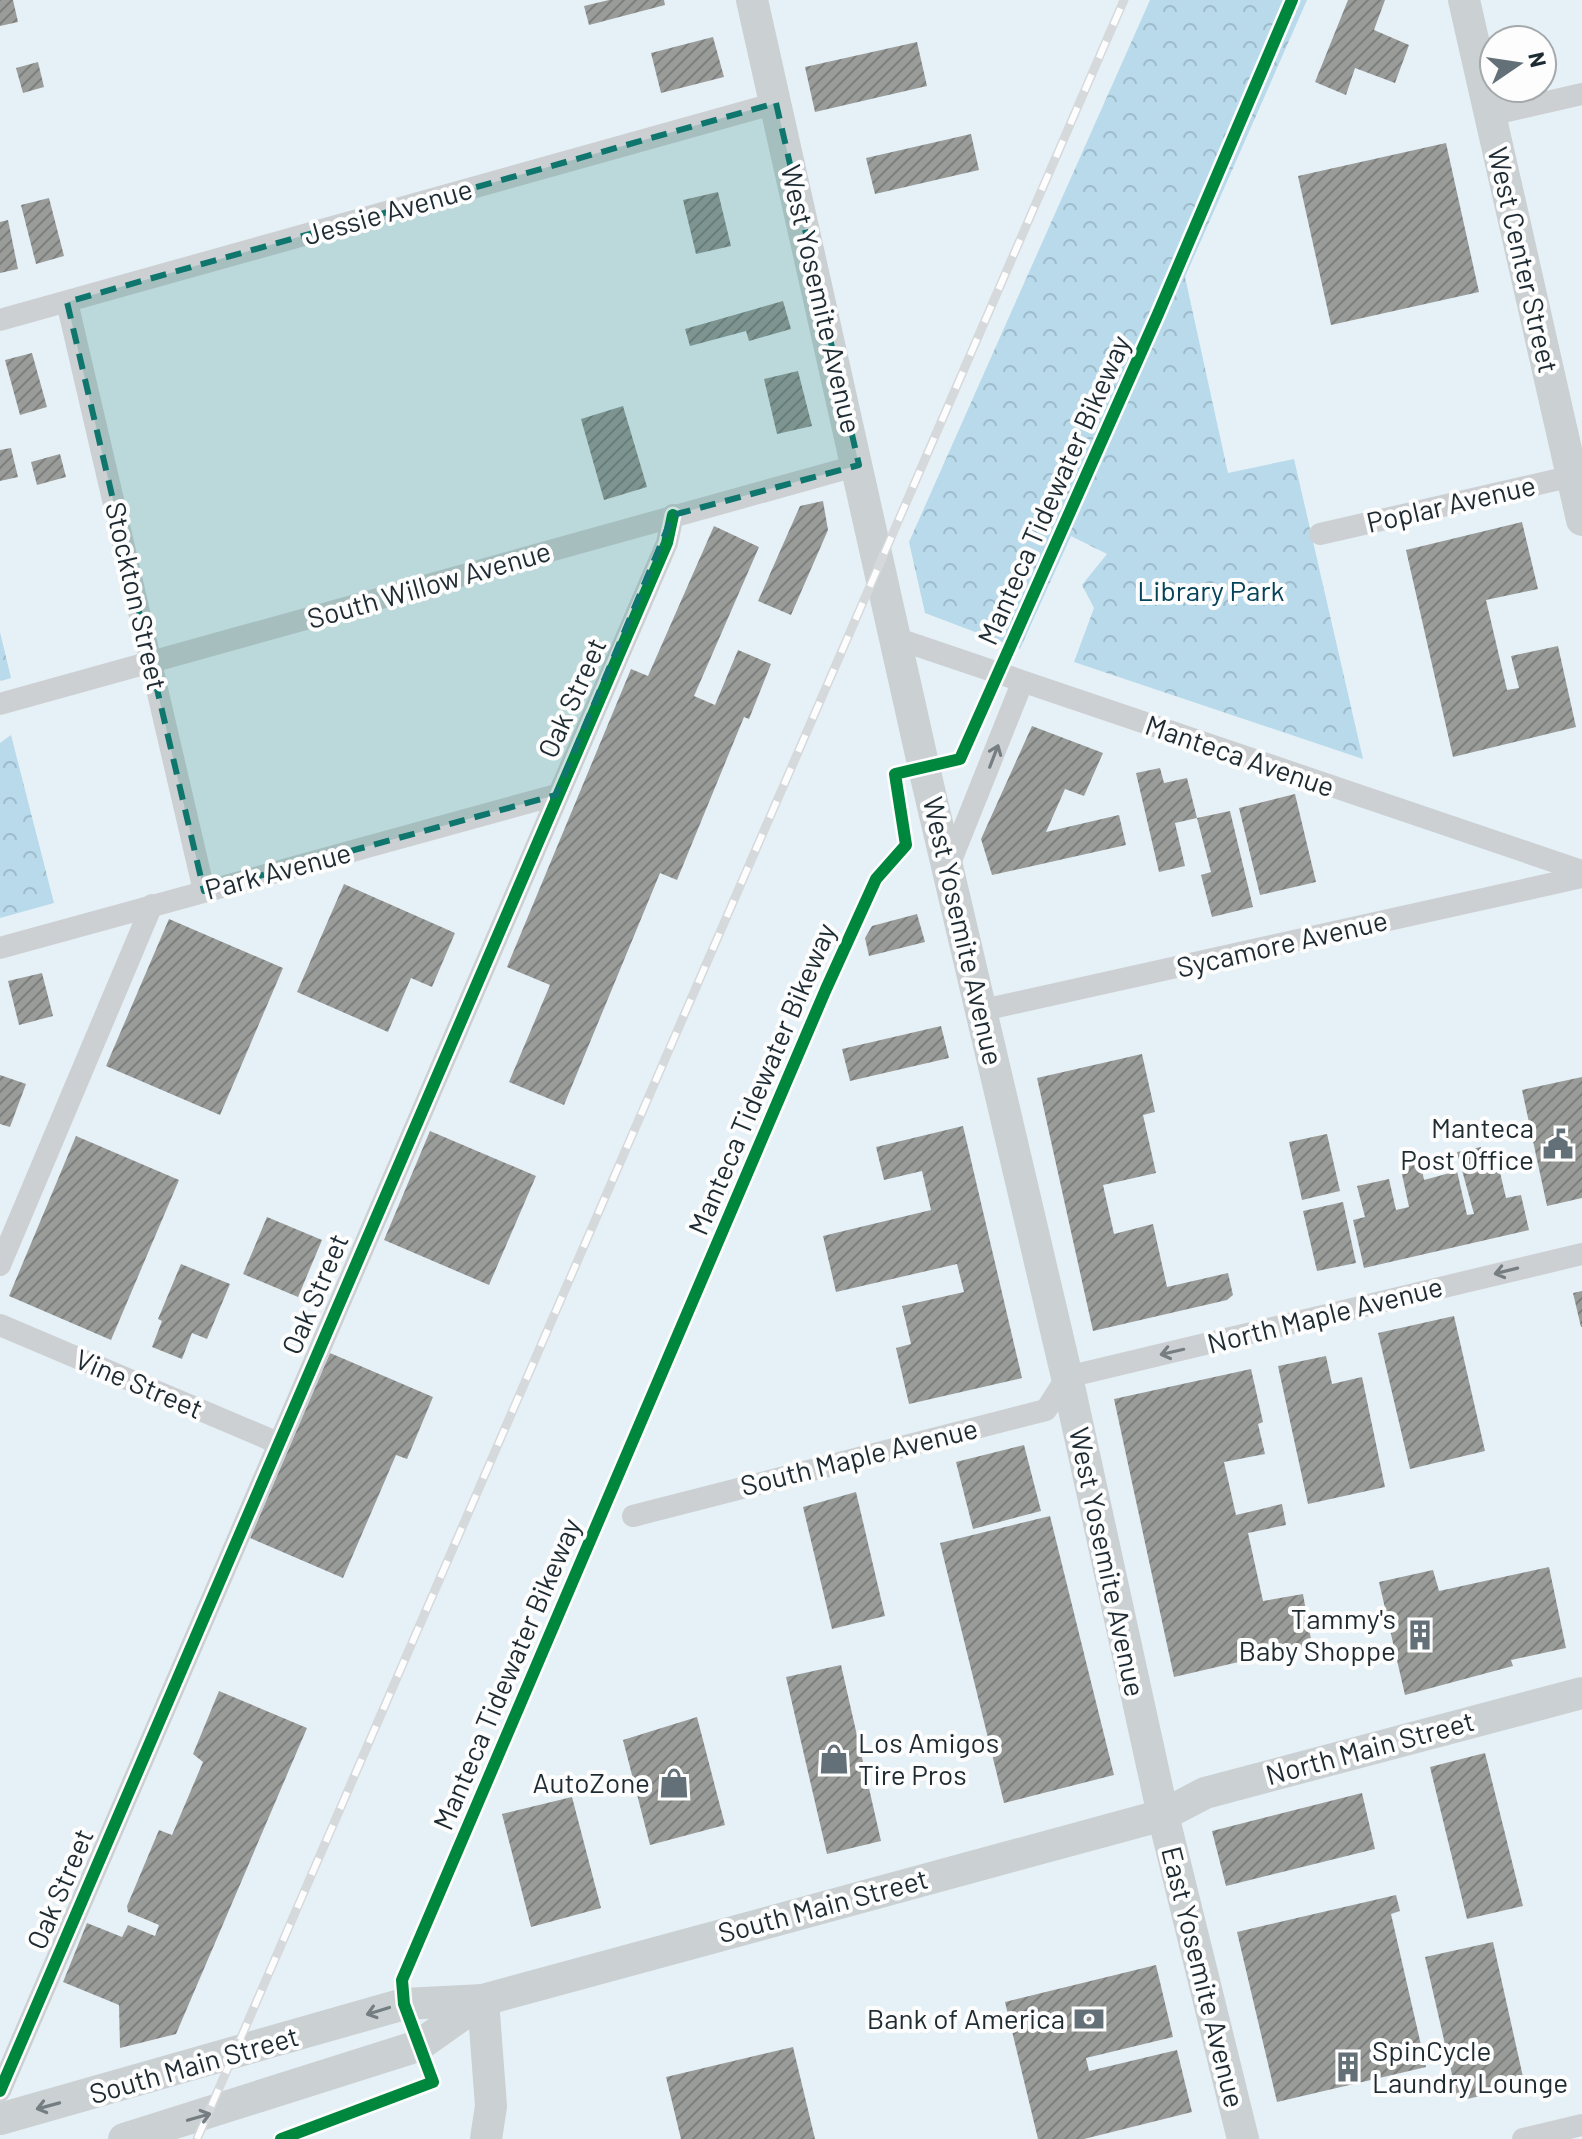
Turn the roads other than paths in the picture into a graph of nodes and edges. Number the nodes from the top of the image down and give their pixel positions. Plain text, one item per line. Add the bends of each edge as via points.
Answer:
1 (752, 0) edge
2 (1464, 0) edge
3 (1582, 94) edge
4 (776, 103) junction
5 (1490, 115) junction
6 (67, 302) junction
7 (0, 320) edge
8 (859, 465) junction
9 (1577, 475) edge
10 (673, 515) junction
11 (1582, 520) edge
12 (1320, 534) dead end
13 (898, 639) junction
14 (152, 663) junction
15 (1022, 683) junction
16 (0, 704) edge
17 (556, 795) junction
18 (948, 868) junction
19 (1582, 871) edge
20 (1582, 877) edge
21 (204, 891) junction
22 (152, 905) junction
23 (0, 948) edge
24 (983, 1010) junction
25 (1582, 1254) edge
26 (0, 1265) edge
27 (0, 1325) edge
28 (1067, 1377) junction
29 (278, 1443) junction
30 (633, 1516) dead end
31 (1582, 1693) edge
32 (1163, 1815) junction
33 (483, 2000) junction
34 (0, 2091) edge
35 (0, 2119) edge
36 (1582, 2125) edge
37 (124, 2139) edge
38 (486, 2139) edge
39 (1243, 2139) edge
40 (1523, 2139) edge

1 - 4 main road, West Yosemite Avenue
2 - 5 main road, West Center Street
3 - 5 street
4 - 6 street, Jessie Avenue
4 - 8 main road, West Yosemite Avenue
5 - 9 main road, West Center Street
6 - 7 street, Jessie Avenue
6 - 14 street, Stockton Street
8 - 10 street, South Willow Avenue
8 - 13 main road, West Yosemite Avenue
9 - 11 main road, West Center Street
9 - 12 street, Poplar Avenue
10 - 14 street, South Willow Avenue
10 - 17 street, Oak Street via 667,543
13 - 15 street, Manteca Avenue
13 - 18 main road, West Yosemite Avenue
14 - 16 street, South Willow Avenue
14 - 21 street, Stockton Street
18 -> 15 street
15 - 19 street, Manteca Avenue
17 - 21 street, Park Avenue
17 - 29 street, Oak Street
18 - 24 main road, West Yosemite Avenue
20 - 24 street, Sycamore Avenue
21 - 22 street, Park Avenue
22 - 23 street, Park Avenue
22 - 26 street
24 - 28 main road, West Yosemite Avenue
25 -> 28 street, North Maple Avenue
27 - 29 street, Vine Street
28 - 30 street, South Maple Avenue via 1046,1410
28 - 32 main road, West Yosemite Avenue
29 - 34 street, Oak Street
31 - 32 main road, North Main Street via 1205,1793
32 - 33 main road, South Main Street
32 - 39 main road, East Yosemite Avenue
33 -> 35 main road, South Main Street via 404,2004
37 -> 33 main road, South Main Street via 418,2046
33 - 38 main road via 491,2106
36 - 40 street

